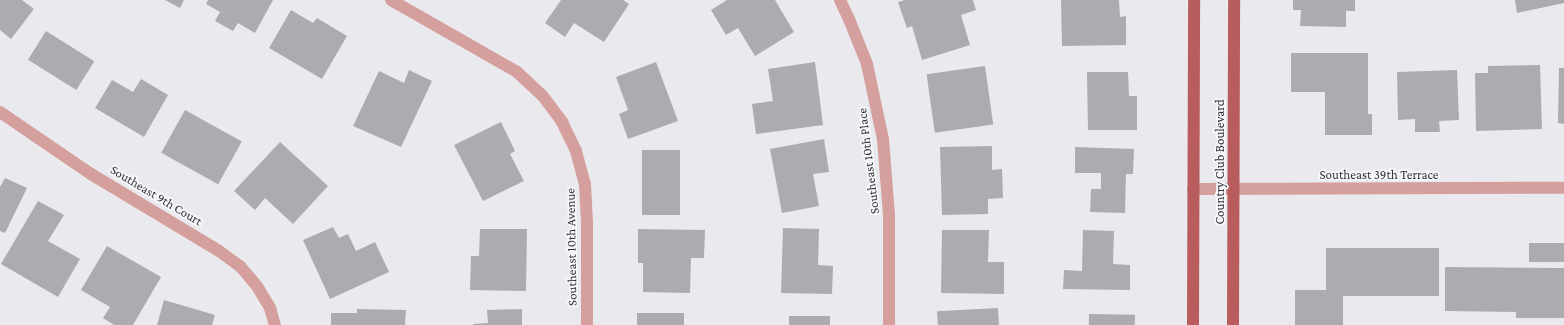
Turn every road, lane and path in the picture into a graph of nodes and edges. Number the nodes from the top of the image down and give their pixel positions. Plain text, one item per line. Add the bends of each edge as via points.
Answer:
1 (391, 0) edge
2 (840, 0) edge
3 (1194, 0) edge
4 (1234, 0) edge
5 (0, 112) edge
6 (1564, 188) edge
7 (1193, 189) junction
8 (1233, 189) junction
9 (275, 325) edge
10 (587, 325) edge
11 (889, 325) edge
12 (1193, 325) edge
13 (1233, 325) edge

1 - 10 street, Southeast 10th Avenue via 517,72 542,95 562,122 576,152 584,184 587,223
2 - 11 street, Southeast 10th Place via 867,64 883,139 890,214
3 - 7 main road, Country Club Boulevard
4 - 8 main road, Country Club Boulevard
5 - 9 street, Southeast 9th Court via 91,174 240,266 257,286 270,308
6 - 8 street, Southeast 39th Terrace
7 - 8 street, Southeast 39th Terrace
7 - 12 main road, Country Club Boulevard
8 - 13 main road, Country Club Boulevard

